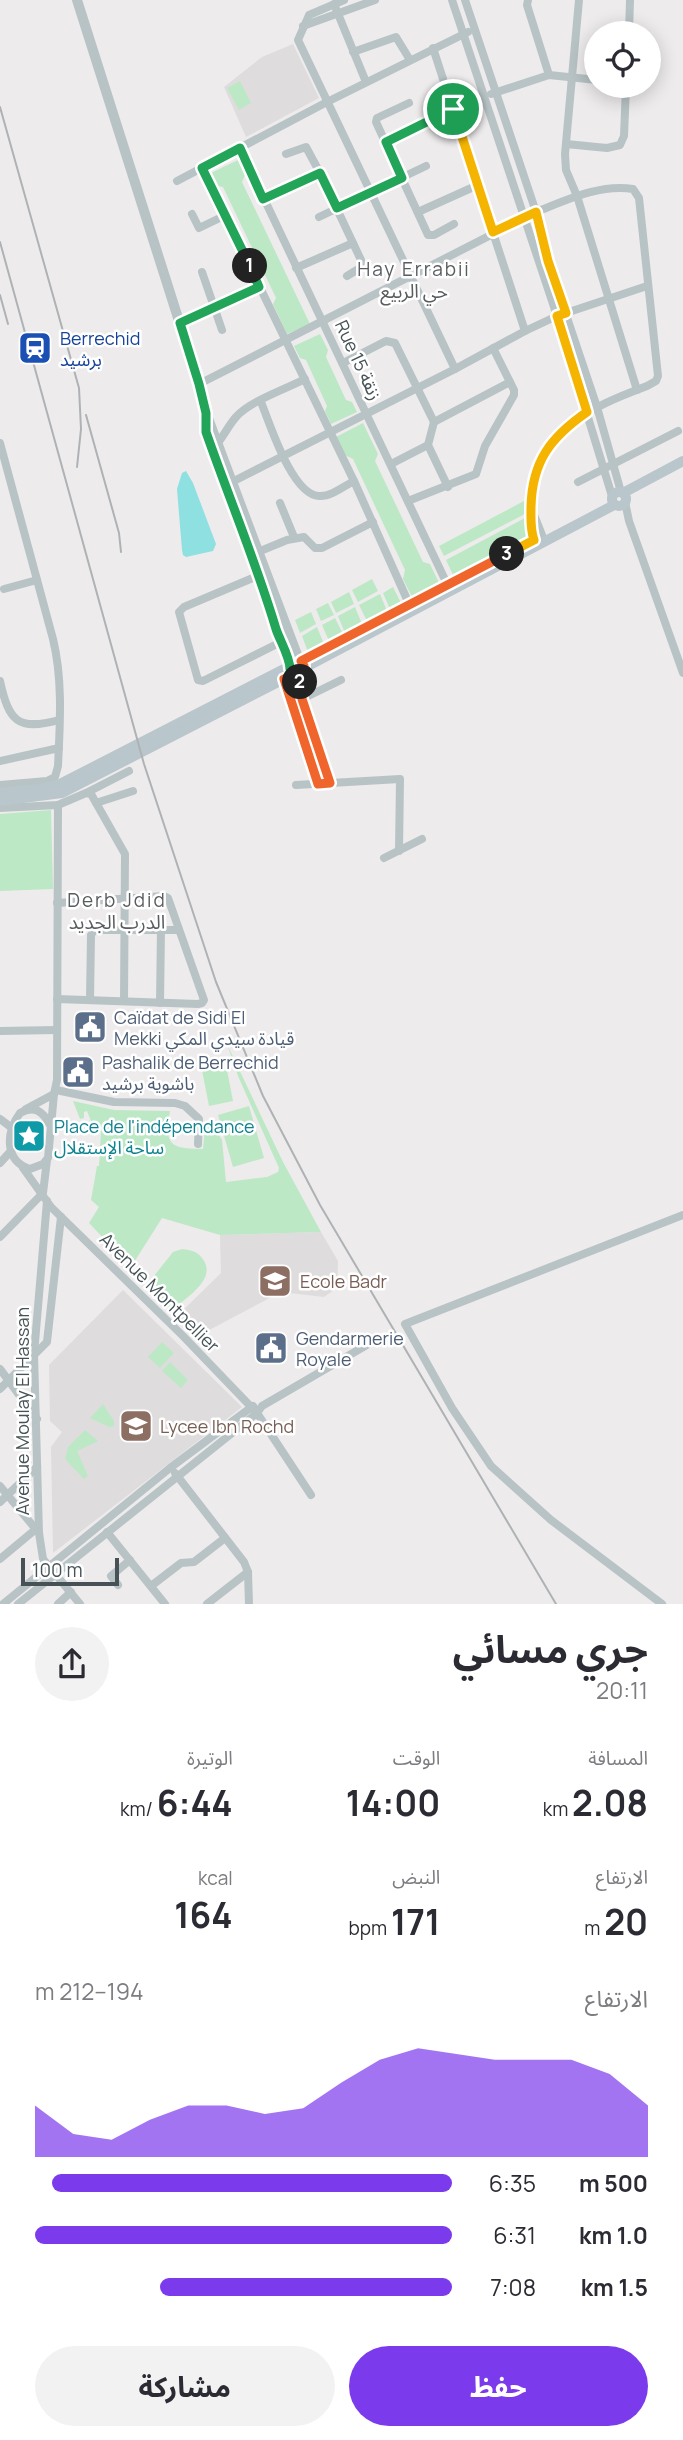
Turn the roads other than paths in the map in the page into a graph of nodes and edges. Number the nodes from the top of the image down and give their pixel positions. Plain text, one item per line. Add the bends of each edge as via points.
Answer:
1 (77, 0) edge
2 (344, 0) edge
3 (374, 0) edge
4 (452, 0) edge
5 (465, 0) edge
6 (528, 0) edge
7 (579, 0) edge
8 (630, 0) edge
9 (334, 4) junction
10 (338, 14) junction
11 (629, 21) edge
12 (303, 26) junction
13 (474, 30) junction
14 (464, 34) junction
15 (433, 48) junction
16 (353, 52) junction
17 (410, 60) junction
18 (549, 75) junction
19 (574, 78) junction
20 (584, 79) edge
21 (366, 82) junction
22 (495, 93) junction
23 (484, 97) junction
24 (626, 98) edge
25 (327, 102) junction
26 (410, 103) dead end
27 (453, 109) junction
28 (386, 142) junction
29 (566, 144) junction
30 (240, 148) junction
31 (286, 154) dead end
32 (426, 166) dead end
33 (202, 168) junction
34 (322, 176) junction
35 (402, 178) junction
36 (177, 181) dead end
37 (478, 185) junction
38 (370, 193) junction
39 (578, 195) junction
40 (263, 199) junction
41 (337, 208) junction
42 (418, 212) junction
43 (536, 212) junction
44 (192, 214) dead end
45 (226, 215) junction
46 (319, 217) dead end
47 (524, 218) junction
48 (454, 225) dead end
49 (493, 232) junction
50 (353, 243) junction
51 (296, 268) junction
52 (202, 272) dead end
53 (409, 275) junction
54 (347, 276) dead end
55 (647, 286) junction
56 (259, 287) junction
57 (610, 298) junction
58 (215, 307) junction
59 (562, 315) junction
60 (324, 322) junction
61 (180, 323) junction
62 (222, 330) dead end
63 (525, 331) junction
64 (286, 341) junction
65 (493, 348) junction
66 (343, 363) junction
67 (455, 369) junction
68 (305, 379) junction
69 (510, 382) junction
70 (199, 384) junction
71 (417, 388) junction
72 (637, 390) junction
73 (261, 402) junction
74 (597, 407) junction
75 (587, 412) junction
76 (206, 413) junction
77 (366, 414) junction
78 (434, 422) junction
79 (678, 431) dead end
80 (330, 433) junction
81 (216, 445) junction
82 (428, 445) junction
83 (1, 449) edge
84 (284, 457) junction
85 (683, 461) edge
86 (391, 464) junction
87 (614, 464) junction
88 (604, 468) junction
89 (683, 469) edge
90 (354, 481) junction
91 (578, 482) dead end
92 (228, 484) junction
93 (448, 487) junction
94 (619, 499) junction
95 (408, 501) junction
96 (280, 503) dead end
97 (373, 522) junction
98 (295, 537) junction
99 (538, 538) junction
100 (256, 553) junction
101 (260, 575) junction
102 (37, 580) junction
103 (448, 586) junction
104 (4, 589) dead end
105 (410, 606) junction
106 (291, 638) junction
107 (281, 642) junction
108 (295, 668) junction
109 (683, 673) edge
110 (0, 681) edge
111 (341, 681) dead end
112 (302, 699) junction
113 (292, 704) junction
114 (59, 720) junction
115 (59, 748) junction
116 (0, 761) edge
117 (129, 771) dead end
118 (330, 783) junction
119 (318, 784) junction
120 (0, 785) edge
121 (296, 785) dead end
122 (133, 791) dead end
123 (88, 792) junction
124 (0, 793) edge
125 (0, 801) edge
126 (96, 803) junction
127 (58, 804) junction
128 (0, 808) edge
129 (422, 839) dead end
130 (400, 851) junction
131 (384, 858) dead end
132 (125, 899) junction
133 (57, 903) junction
134 (161, 929) junction
135 (125, 930) junction
136 (179, 930) junction
137 (57, 999) junction
138 (90, 1000) junction
139 (124, 1001) junction
140 (160, 1003) junction
141 (57, 1030) junction
142 (0, 1031) edge
143 (55, 1092) junction
144 (24, 1111) junction
145 (0, 1119) edge
146 (50, 1125) junction
147 (12, 1128) junction
148 (198, 1144) dead end
149 (10, 1152) junction
150 (48, 1158) junction
151 (0, 1163) edge
152 (18, 1163) junction
153 (45, 1197) junction
154 (683, 1215) edge
155 (61, 1217) junction
156 (0, 1237) edge
157 (377, 1339) dead end
158 (34, 1354) junction
159 (0, 1369) edge
160 (9, 1381) junction
161 (0, 1389) edge
162 (256, 1408) junction
163 (37, 1419) junction
164 (37, 1467) junction
165 (170, 1468) junction
166 (178, 1475) junction
167 (0, 1486) edge
168 (7, 1494) junction
169 (311, 1495) dead end
170 (0, 1502) edge
171 (37, 1531) junction
172 (107, 1532) junction
173 (225, 1538) junction
174 (0, 1559) edge
175 (130, 1560) junction
176 (52, 1570) junction
177 (248, 1572) junction
178 (118, 1585) dead end
179 (151, 1586) junction
180 (71, 1592) junction
181 (3, 1604) edge
182 (18, 1604) edge
183 (58, 1604) edge
184 (80, 1604) edge
185 (164, 1604) edge
186 (207, 1604) edge
187 (249, 1604) edge
188 (662, 1604) edge

1 - 61 street
2 - 9 street
3 - 10 street
4 - 14 street
5 - 13 street
6 - 18 street
7 - 19 street
8 - 11 street
9 - 10 street
9 - 12 street via 309,15
10 - 12 street
10 - 16 street
12 - 25 street via 298,40
13 - 14 street
13 - 22 street
14 - 15 street
14 - 23 street
15 - 17 street
15 - 27 street
16 - 17 street via 396,37
16 - 21 street
17 - 21 street
18 - 19 street
18 - 22 street
19 - 20 street
19 - 29 street
21 - 25 street
22 - 23 street
22 - 43 street
23 - 47 street
24 - 29 street via 620,145
25 - 30 street
25 - 38 street
26 - 28 street via 376,119
27 - 28 street
27 - 37 street
28 - 35 street
29 - 39 street via 566,170
30 - 33 street
30 - 40 street, Rue 15 زنقة
31 - 34 street via 306,147
32 - 35 street
33 - 36 street
33 - 45 street
34 - 40 street
34 - 41 street
35 - 38 street
35 - 42 street
37 - 42 street
37 - 49 street
38 - 41 street
38 - 53 street
39 - 43 street
39 - 55 street via 609,188 638,192
39 - 57 street
40 - 51 street, Rue 15 زنقة
41 - 46 street
41 - 50 street
42 - 48 street via 430,236
43 - 47 street
43 - 59 street
44 - 45 street via 198,228
45 - 56 street
47 - 49 street
47 - 59 street
49 - 53 street
49 - 63 street
50 - 51 street
50 - 54 street via 361,264
51 - 60 street, Rue 15 زنقة
52 - 58 street
53 - 60 street
53 - 67 street
55 - 57 street
55 - 72 street via 658,376
56 - 58 street
56 - 64 street
57 - 59 street
57 - 72 street
58 - 61 street
58 - 62 street
59 - 63 street
59 - 74 street
59 - 75 street
60 - 64 street
60 - 66 street, Rue 15 زنقة
61 - 70 street
63 - 65 street
64 - 68 street
64 - 70 street
65 - 67 street
65 - 69 street
66 - 71 street via 391,341
66 - 77 street, Rue 15 زنقة
67 - 71 street
68 - 73 street
68 - 80 street
69 - 78 street
69 - 93 street via 512,402 485,446 476,474
70 - 76 street
71 - 77 street
71 - 78 street
72 - 74 street
73 - 81 street via 234,418
73 - 84 street
74 - 75 street
74 - 87 street
75 - 88 street
75 - 99 street via 547,449 535,477 531,509
76 - 81 street
76 - 92 street via 206,432
77 - 80 street
77 - 86 street, Rue 15 زنقة
78 - 82 street
79 - 87 street
80 - 84 street
80 - 90 street
81 - 92 street
82 - 86 street
82 - 93 street
83 - 102 street
84 - 90 street via 299,484 314,495 329,495
84 - 92 street
85 - 94 main road
86 - 95 street, Rue 15 زنقة
87 - 88 street
87 - 94 street
88 - 91 street
88 - 94 street
89 - 94 main road
90 - 97 street
92 - 100 street
93 - 95 street
94 - 99 main road
94 - 108 main road
94 - 109 street
95 - 103 street, Rue 15 زنقة
96 - 98 street
97 - 98 street via 318,549 304,537
97 - 105 street
98 - 100 street
99 - 103 main road
100 - 101 street
100 - 106 street
101 - 107 street
101 - 107 street via 179,612 198,680
102 - 104 street
102 - 114 street via 57,654
103 - 105 main road
105 - 108 main road
106 - 107 street
106 - 108 street
107 - 108 street
108 - 112 street
108 - 113 street
108 - 124 main road via 58,785
108 - 125 main road via 62,793
110 - 114 street via 8,706 19,721 38,726
111 - 112 street
112 - 113 street
112 - 118 street
113 - 119 street
114 - 115 street
115 - 116 street
115 - 120 street via 53,779
117 - 123 street
118 - 119 street
118 - 130 street via 400,779
119 - 121 street
122 - 126 street
123 - 126 street
123 - 127 street
126 - 132 street via 125,854
127 - 128 street
127 - 133 street
129 - 130 street
130 - 131 street
132 - 133 street
132 - 135 street
132 - 136 street via 164,896
133 - 137 street
134 - 135 street
134 - 136 street
134 - 140 street
135 - 138 street via 91,932
135 - 139 street
136 - 140 street via 204,1000 198,1004
137 - 138 street
137 - 141 street
138 - 139 street
139 - 140 street
141 - 142 street
141 - 143 street
143 - 144 street
143 - 146 street
143 - 148 street via 114,1102 181,1105 199,1119
144 - 146 street via 38,1110
144 - 147 street
145 - 147 street
146 - 150 street
147 - 149 street
149 - 151 street
149 - 152 street
150 - 152 street via 30,1169
150 - 153 street, Avenue Moulay El Hassan
152 - 153 street, Avenue Montpellier
153 - 155 street, Avenue Montpellier
153 - 156 street
153 - 158 street, Avenue Moulay El Hassan
154 - 188 street via 405,1324 491,1466 551,1520
155 - 158 street via 48,1339
155 - 162 street, Avenue Montpellier
157 - 162 street
158 - 160 street
158 - 163 street, Avenue Moulay El Hassan
159 - 160 street
160 - 161 street
160 - 163 street
162 - 165 street
162 - 166 street
162 - 169 street, Avenue Montpellier
163 - 164 street, Avenue Moulay El Hassan
164 - 168 street
164 - 171 street, Avenue Moulay El Hassan
165 - 166 street
165 - 176 street
166 - 172 street
166 - 173 street
167 - 168 street
168 - 170 street
168 - 171 street
171 - 174 street
171 - 176 street, Avenue Moulay El Hassan via 40,1550
172 - 175 street
172 - 176 street
173 - 177 street
173 - 179 street
175 - 178 street via 111,1576
175 - 179 street
176 - 180 street
176 - 181 street
176 - 182 street
177 - 186 street
177 - 187 street
179 - 185 street
180 - 183 street
180 - 184 street

